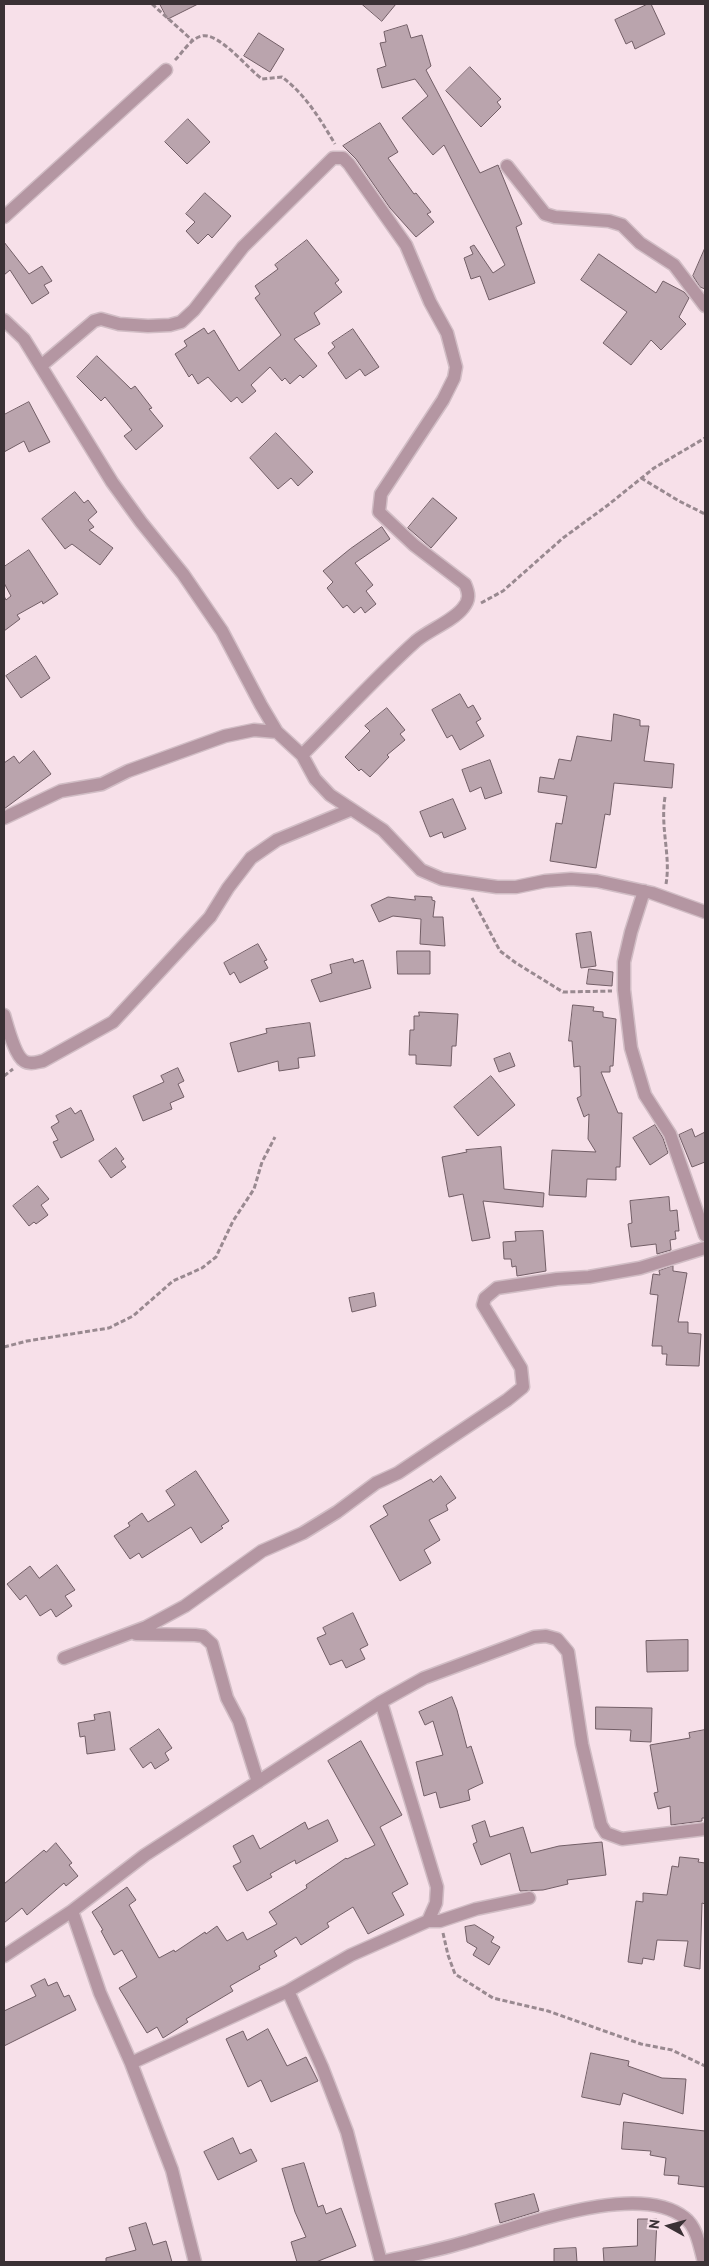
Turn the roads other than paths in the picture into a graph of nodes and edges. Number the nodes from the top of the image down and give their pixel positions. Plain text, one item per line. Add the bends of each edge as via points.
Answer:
1 (166, 70) road end
2 (507, 166) dead end
3 (4, 217) edge
4 (705, 306) edge
5 (4, 320) edge
6 (42, 366) junction
7 (278, 732) junction
8 (302, 755) junction
9 (350, 810) junction
10 (4, 818) edge
11 (644, 891) junction
12 (705, 912) edge
13 (4, 1015) edge
14 (705, 1235) edge
15 (705, 1248) edge
16 (128, 1634) junction
17 (64, 1658) dead end
18 (381, 1702) junction
19 (258, 1782) junction
20 (705, 1829) edge
21 (529, 1898) dead end
22 (72, 1911) junction
23 (434, 1921) junction
24 (6, 1951) edge
25 (288, 1991) junction
26 (131, 2063) junction
27 (194, 2262) edge
28 (704, 2262) edge

1 - 3 street
2 - 4 street via 545,214 555,218 609,221 622,225 640,243 674,265
5 - 6 street via 24,339
6 - 7 street via 112,482 222,631
6 - 8 street via 94,321 102,319 148,326 180,322 194,310 243,247 333,158 342,158 393,224 447,333 456,368 442,400 381,494 379,512 414,545 466,584 468,600 462,610 416,641
7 - 8 street
7 - 10 street via 254,730 225,736 128,771 102,784 61,791
8 - 9 street via 315,779 330,796
9 - 11 street via 383,830 421,870 442,879 497,887 571,879
9 - 13 street via 276,840 251,858 210,917 113,1022 44,1061 32,1064 18,1055
11 - 12 street
11 - 14 street via 624,962 624,990 635,1066 645,1095 670,1134
15 - 16 street via 640,1268 497,1288 490,1292 482,1305 521,1368 523,1387 337,1512 303,1533 262,1551 185,1606
16 - 17 street
16 - 19 street via 195,1635 203,1636 212,1644 227,1698 239,1721
18 - 19 street
18 - 20 street via 424,1678 489,1652 534,1637 556,1639 568,1652 582,1744 606,1833 622,1839
18 - 23 street via 437,1886
19 - 22 street via 145,1854
21 - 23 street
22 - 24 street
22 - 26 street via 100,1992
23 - 25 street via 351,1955
25 - 26 street
25 - 28 street via 347,2132 381,2262 462,2243 583,2208 622,2203 658,2206 686,2218 697,2236
26 - 27 street via 172,2170

